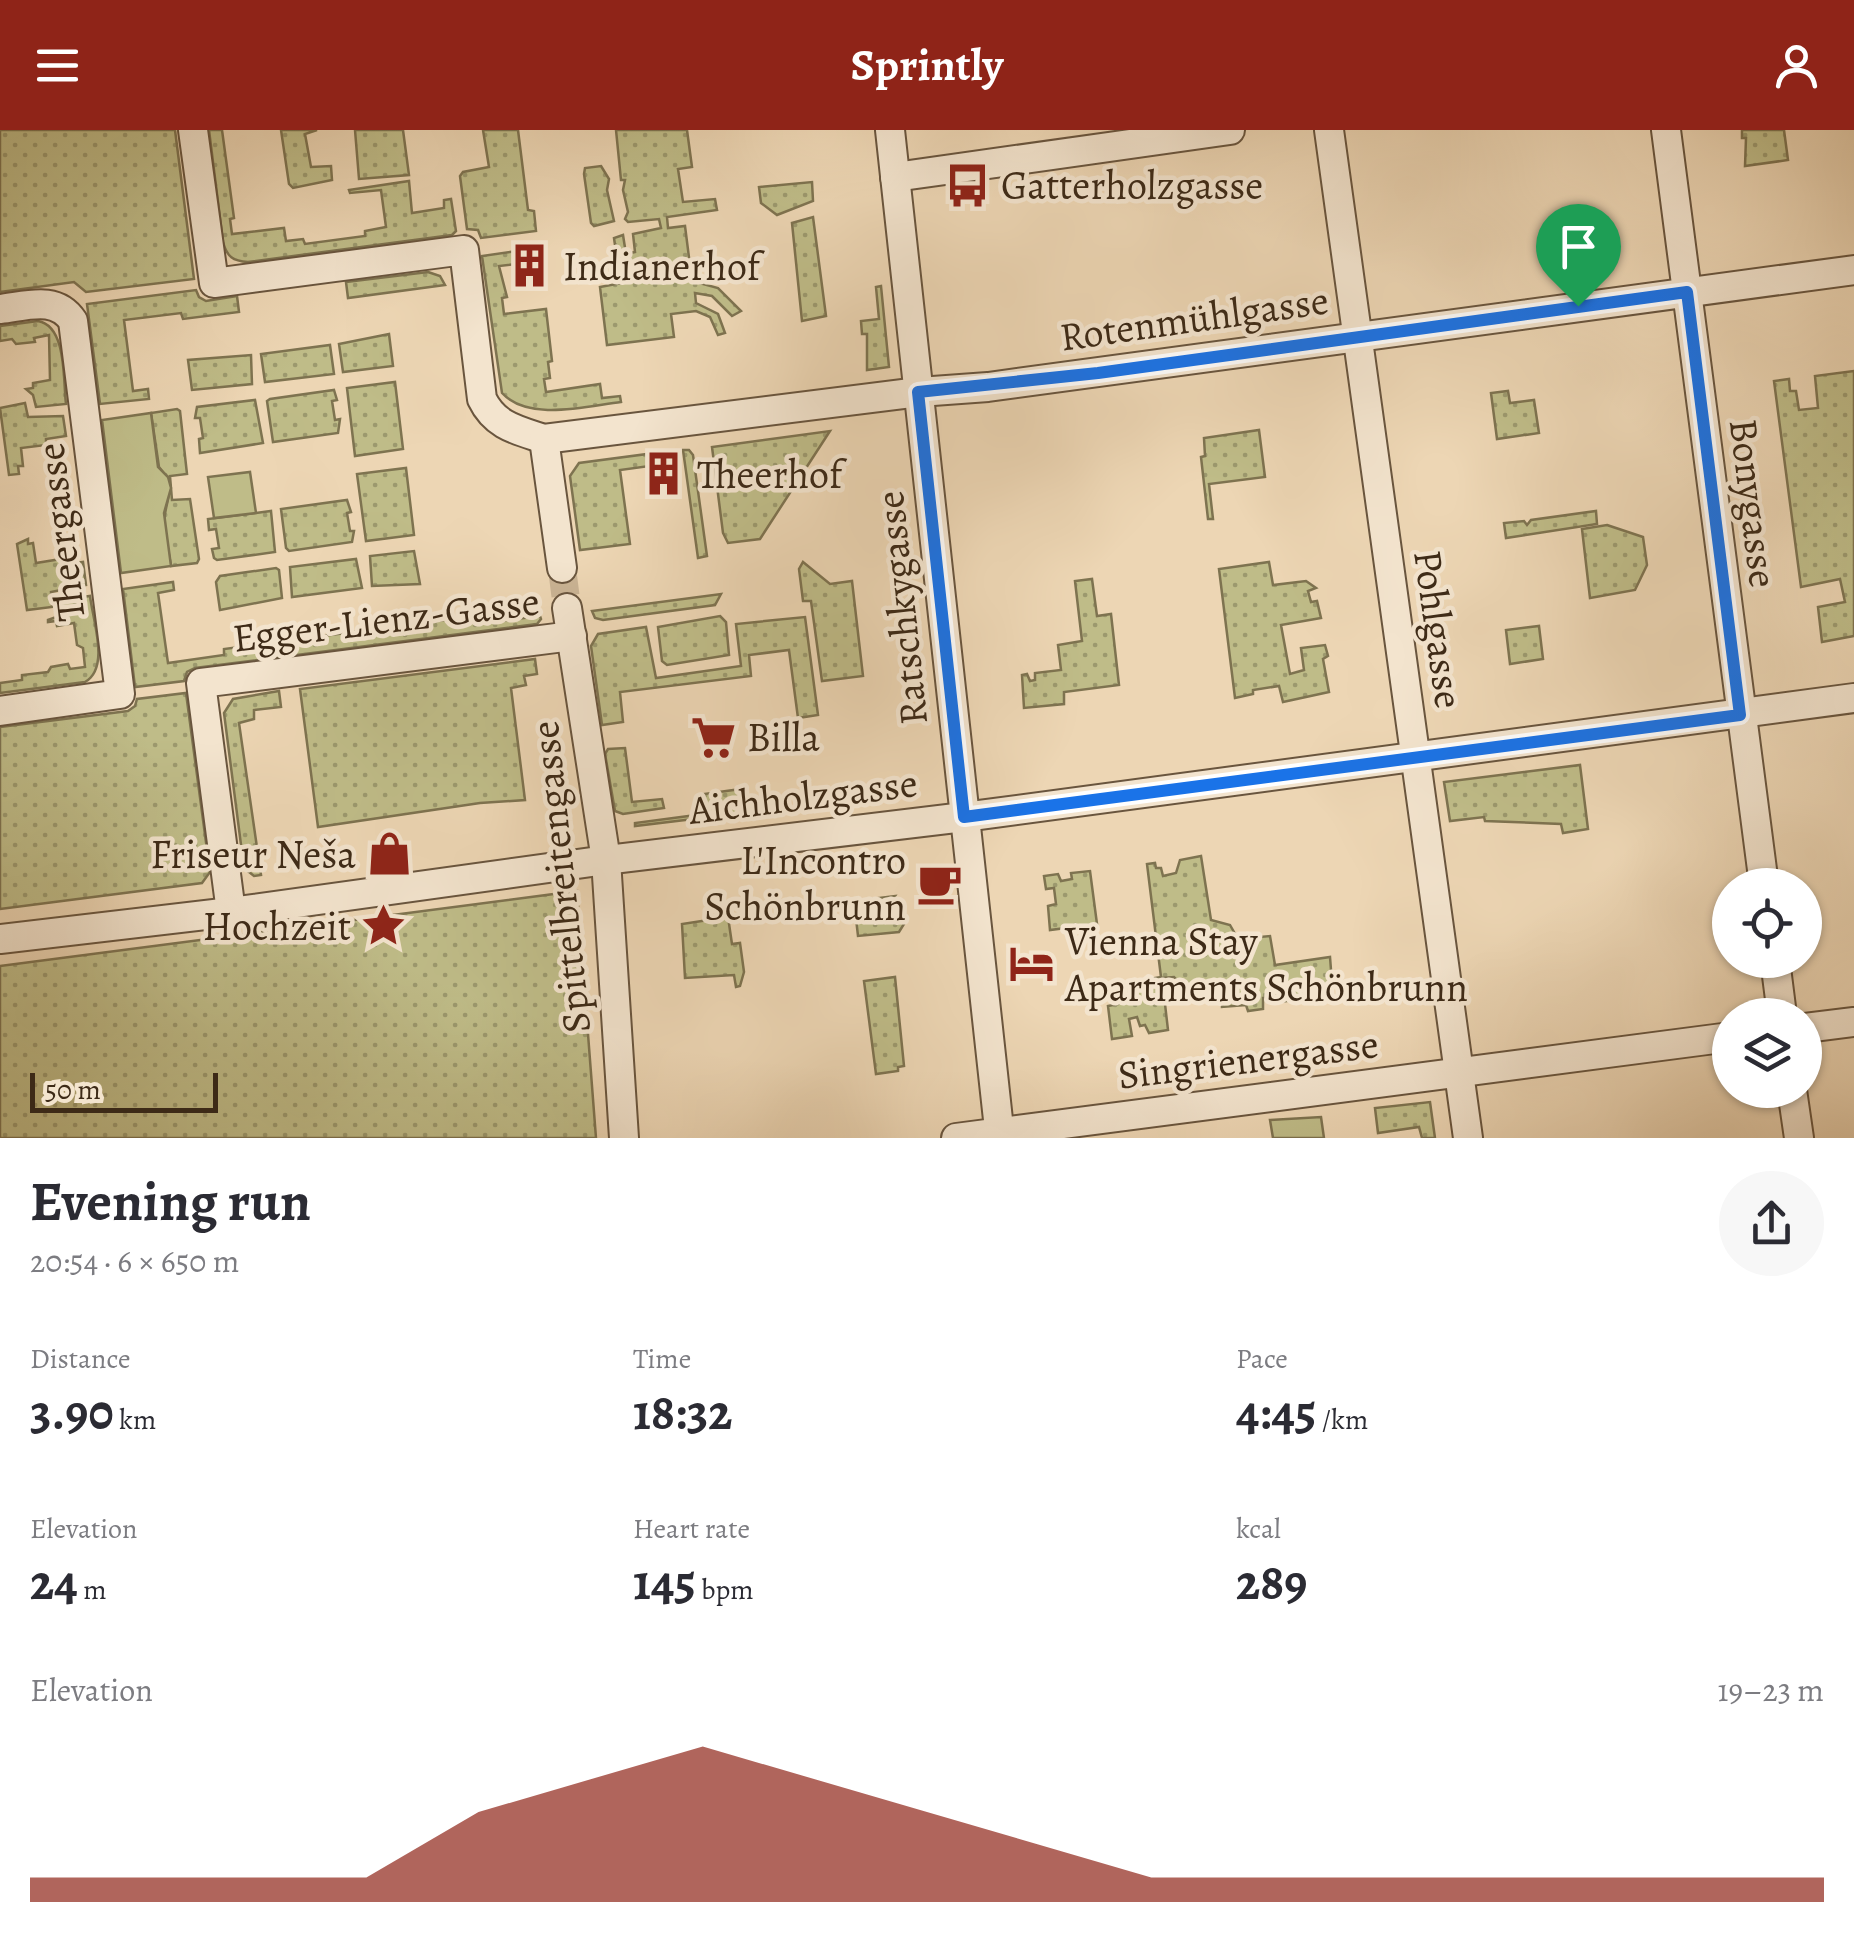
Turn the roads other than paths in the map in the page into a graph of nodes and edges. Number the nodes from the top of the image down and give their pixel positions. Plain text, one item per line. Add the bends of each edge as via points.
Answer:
1 (193, 130) edge
2 (890, 130) edge
3 (1230, 130) edge
4 (1329, 130) edge
5 (1666, 130) edge
6 (895, 178) junction
7 (1854, 270) edge
8 (1687, 292) junction
9 (0, 308) edge
10 (1359, 336) junction
11 (918, 392) junction
12 (544, 439) junction
13 (562, 568) tunnel mouth
14 (570, 622) joint
15 (1854, 698) edge
16 (0, 711) edge
17 (1740, 715) junction
18 (1416, 756) junction
19 (964, 817) junction
20 (606, 860) junction
21 (1762, 868) edge
22 (231, 912) junction
23 (0, 940) edge
24 (1854, 1022) edge
25 (1822, 1026) edge
26 (1712, 1040) edge
27 (1460, 1072) junction
28 (1795, 1108) edge
29 (999, 1135) edge
30 (624, 1138) edge
31 (956, 1138) edge
32 (1468, 1138) edge
33 (1799, 1138) edge

1 - 12 street via 214,283 464,250 482,399 500,424
2 - 6 street, Ratschkygasse
3 - 6 street
4 - 10 street, Pohlgasse
5 - 8 street, Bonygasse
6 - 11 street, Ratschkygasse
7 - 8 street, Rotenmühlgasse
8 - 10 street, Rotenmühlgasse
8 - 17 street, Bonygasse
9 - 16 street, Theergasse via 56,305 73,321 120,694
10 - 11 street, Rotenmühlgasse
10 - 18 street, Pohlgasse
11 - 12 street, Rotenmühlgasse
11 - 19 street, Ratschkygasse
12 - 13 street
14 - 20 street, Spittelbreitengasse
14 - 22 street, Egger-Lienz-Gasse via 201,682
15 - 17 street, Aichholzgasse
17 - 18 street, Aichholzgasse
17 - 21 street, Bonygasse
18 - 19 street, Aichholzgasse
18 - 27 street, Pohlgasse
19 - 20 street, Aichholzgasse
19 - 29 street, Ratschkygasse
20 - 22 street, Aichholzgasse
20 - 30 street, Spittelbreitengasse
22 - 23 street, Aichholzgasse
24 - 25 street
26 - 27 street, Singrienergasse
27 - 29 street, Singrienergasse
27 - 32 street, Pohlgasse
28 - 33 street
29 - 31 street, Singrienergasse

